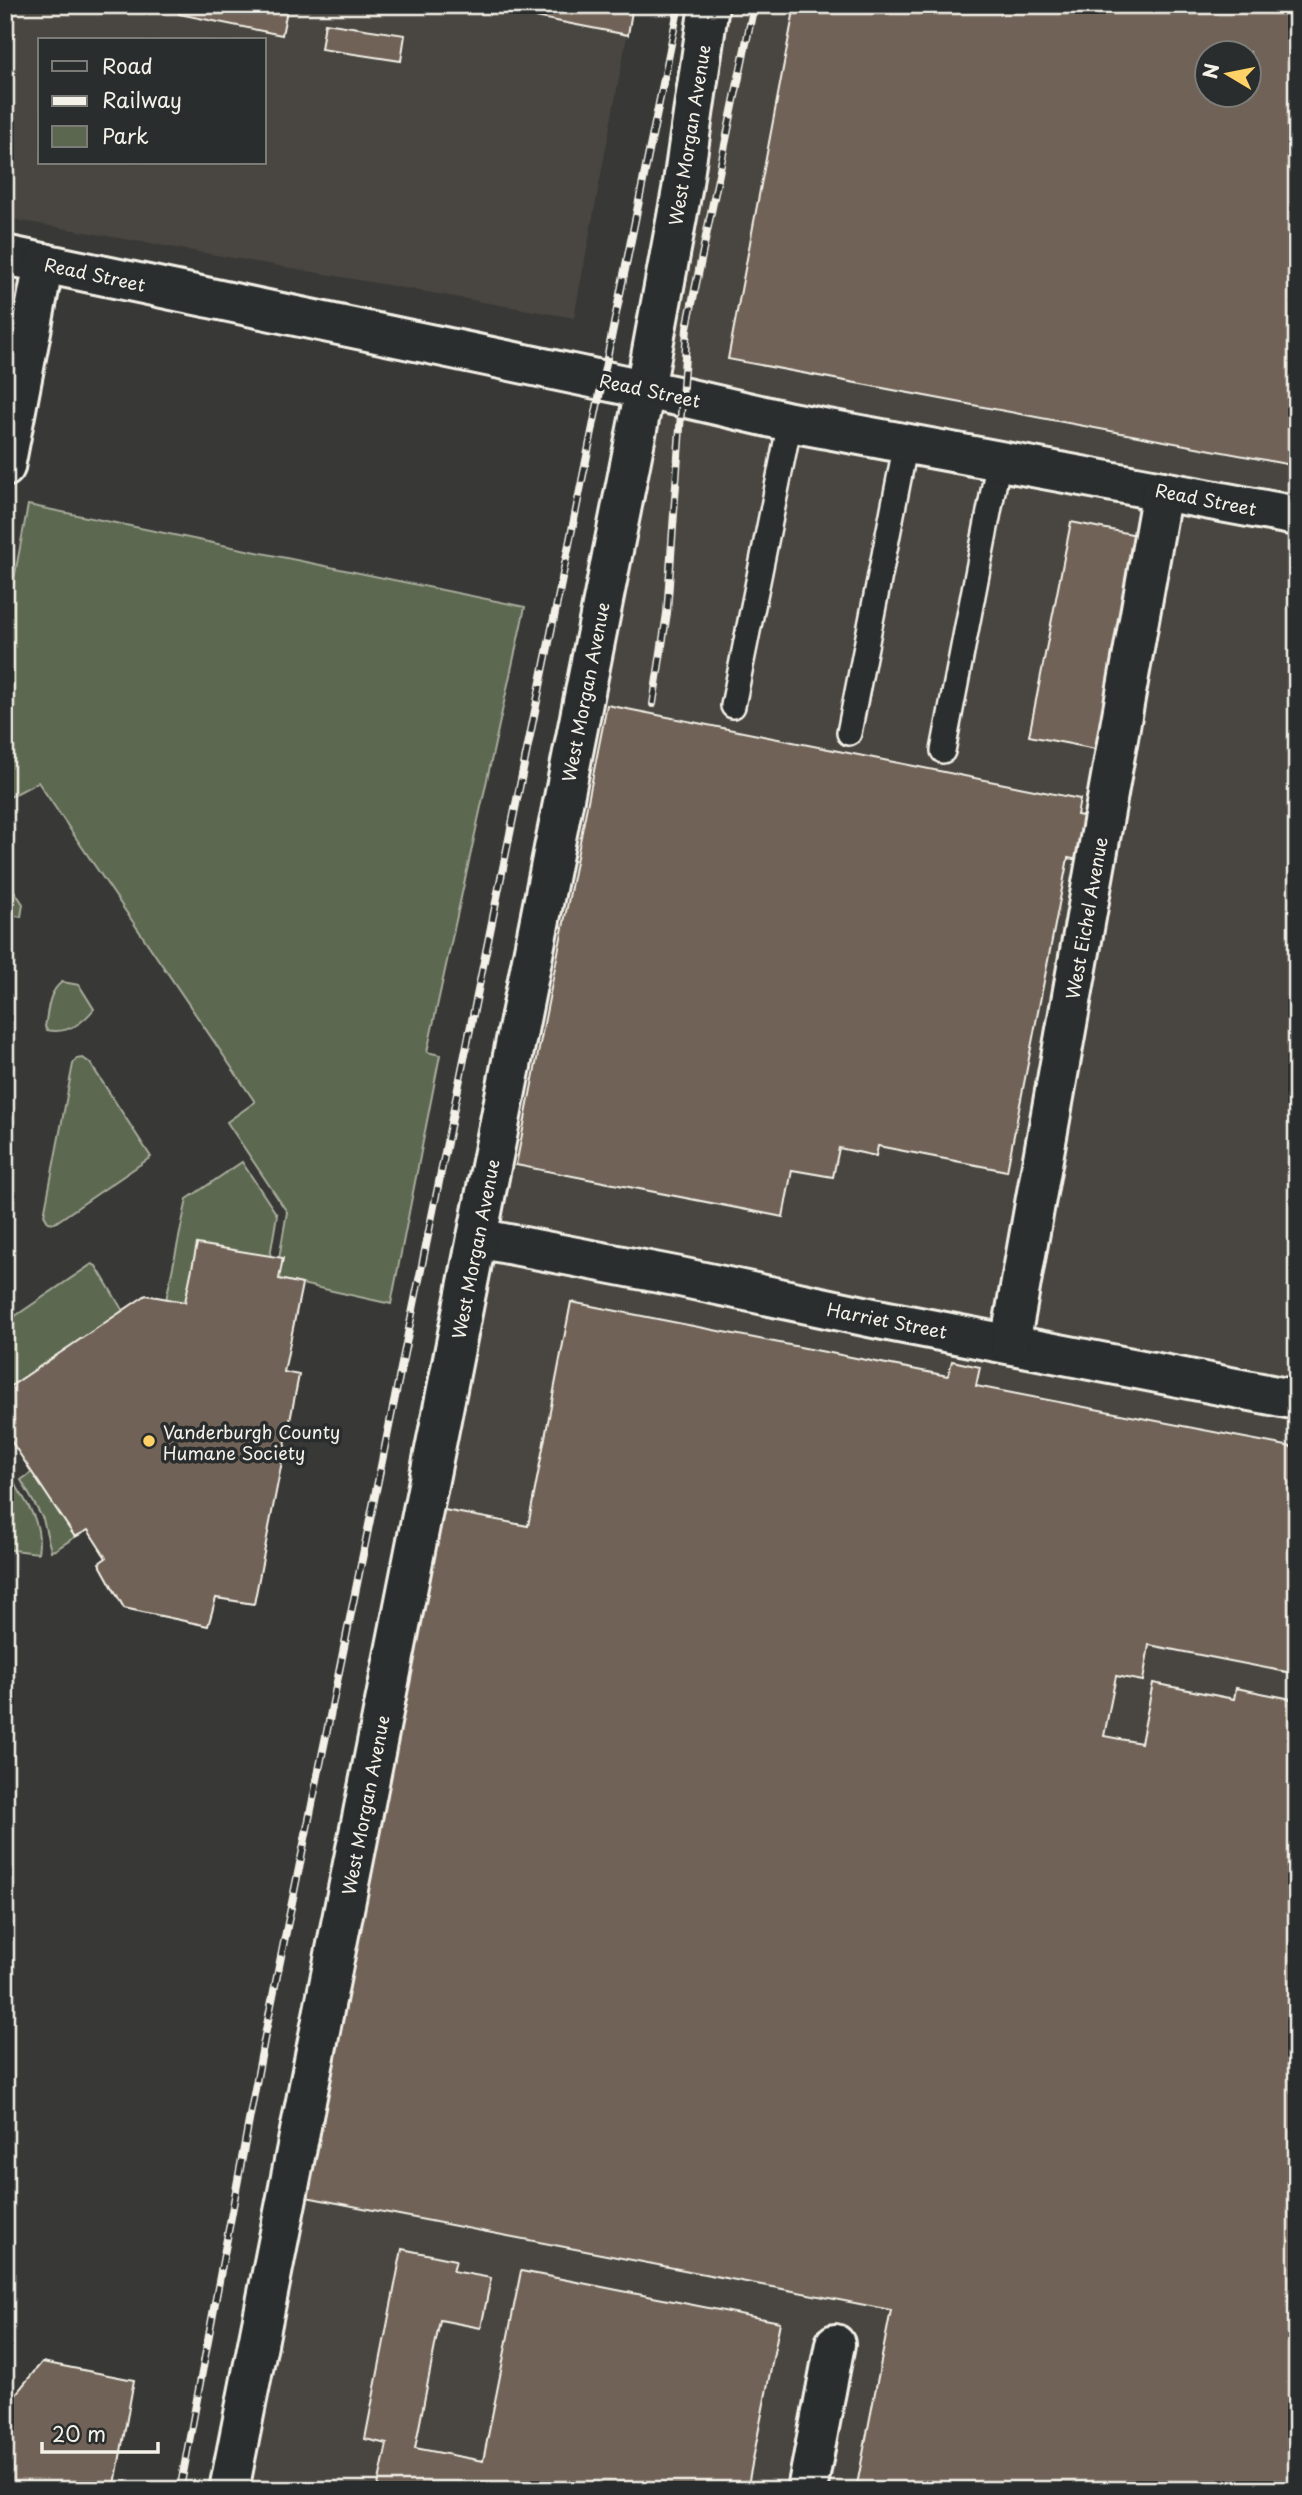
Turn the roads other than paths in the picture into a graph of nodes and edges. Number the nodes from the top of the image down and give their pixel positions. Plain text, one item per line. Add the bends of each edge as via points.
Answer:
1 (709, 5) edge
2 (5, 255) edge
3 (44, 263) junction
4 (645, 389) junction
5 (790, 422) junction
6 (906, 443) junction
7 (999, 460) junction
8 (5, 467) edge
9 (1162, 491) junction
10 (1297, 516) edge
11 (733, 706) dead end
12 (849, 733) dead end
13 (943, 751) dead end
14 (477, 1238) junction
15 (1010, 1344) junction
16 (1297, 1400) edge
17 (835, 2344) dead end
18 (229, 2490) edge
19 (807, 2490) edge

1 - 4 street, West Morgan Avenue via 682,190
2 - 3 street, Read Street
3 - 4 street, Read Street
3 - 8 street
4 - 5 street, Read Street
4 - 14 street, West Morgan Avenue
5 - 6 street, Read Street
5 - 11 lane
6 - 7 street, Read Street
6 - 12 lane
7 - 9 street, Read Street
7 - 13 lane
9 - 10 street, Read Street
9 - 15 street, West Eichel Avenue
14 - 15 street, Harriet Street
14 - 18 street, West Morgan Avenue
15 - 16 street, Harriet Street
17 - 19 street

